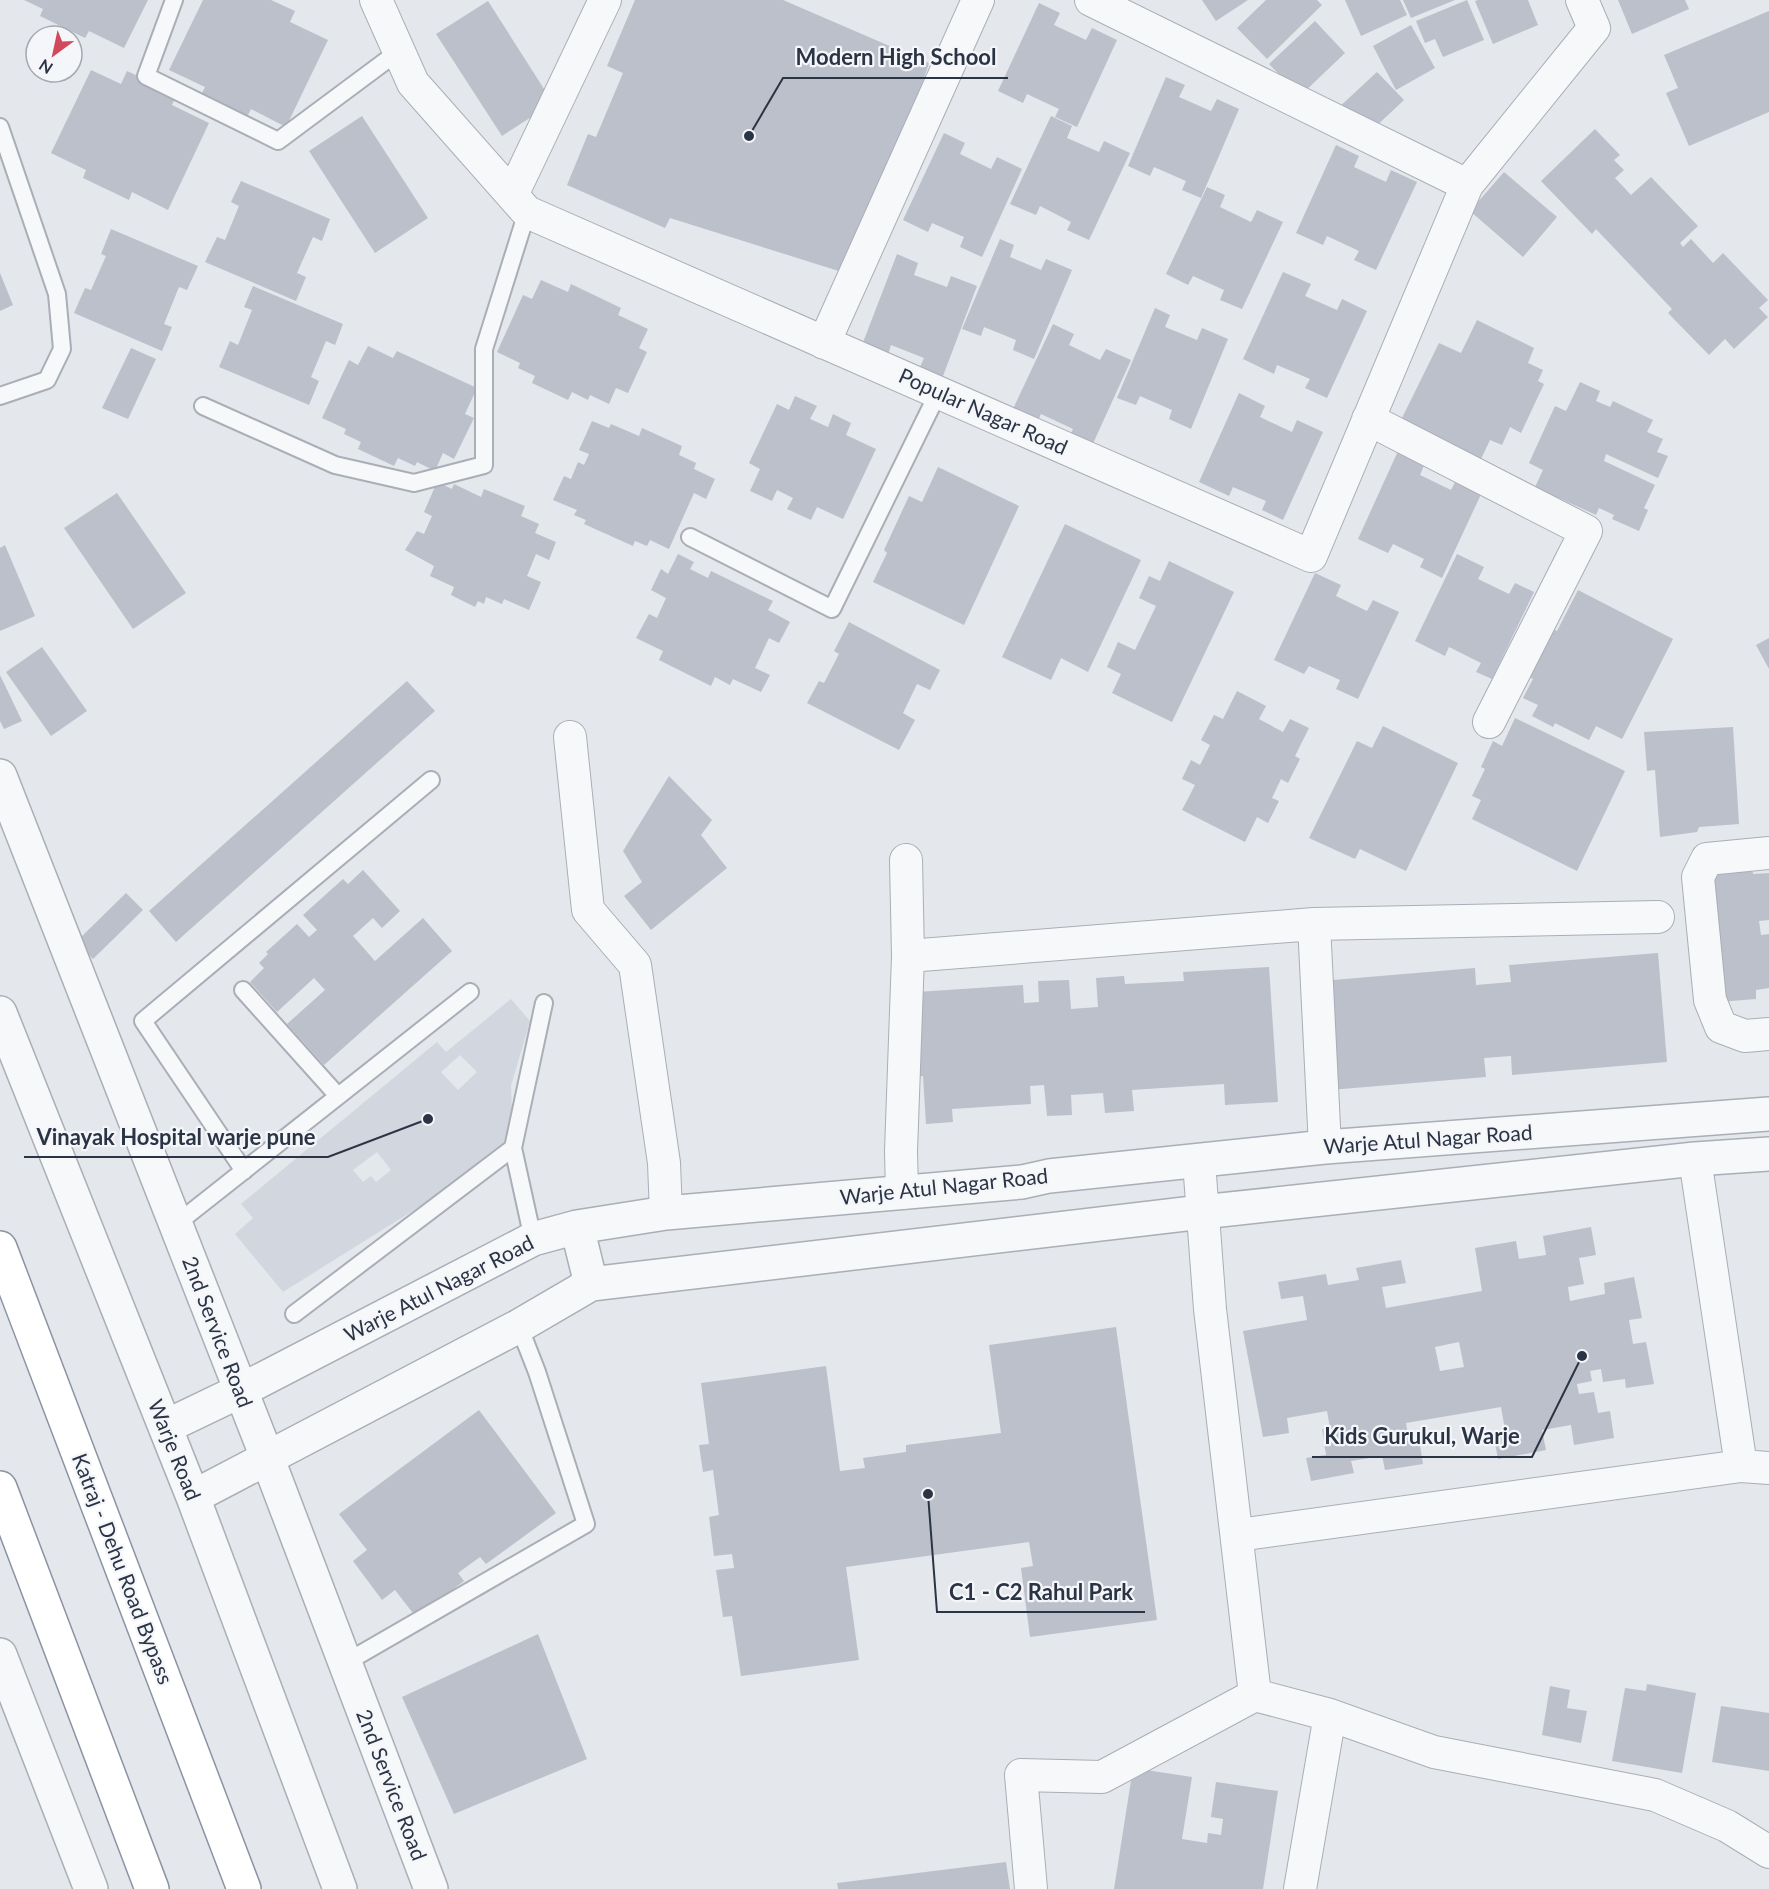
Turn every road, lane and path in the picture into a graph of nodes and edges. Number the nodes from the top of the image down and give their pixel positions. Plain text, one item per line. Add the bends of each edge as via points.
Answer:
1 (174, 0) edge
2 (376, 0) edge
3 (604, 0) edge
4 (978, 0) edge
5 (1091, 0) edge
6 (1582, 0) edge
7 (399, 51) junction
8 (0, 127) edge
9 (1467, 185) junction
10 (520, 203) junction
11 (824, 343) junction
12 (938, 393) junction
13 (0, 396) edge
14 (203, 406) dead end
15 (1368, 419) junction
16 (690, 537) dead end
17 (1490, 722) dead end
18 (570, 737) dead end
19 (0, 776) edge
20 (431, 780) dead end
21 (1769, 852) edge
22 (906, 860) dead end
23 (1658, 917) dead end
24 (1314, 924) junction
25 (908, 956) junction
26 (243, 990) dead end
27 (470, 992) dead end
28 (544, 1003) dead end
29 (0, 1013) edge
30 (1769, 1034) edge
31 (338, 1096) junction
32 (1769, 1114) edge
33 (1325, 1147) junction
34 (513, 1148) junction
35 (1769, 1154) edge
36 (1695, 1159) junction
37 (1199, 1162) junction
38 (244, 1171) junction
39 (902, 1193) junction
40 (1202, 1212) junction
41 (666, 1213) junction
42 (175, 1225) junction
43 (577, 1227) junction
44 (533, 1239) junction
45 (0, 1248) edge
46 (591, 1284) junction
47 (294, 1314) dead end
48 (519, 1326) junction
49 (240, 1391) junction
50 (165, 1426) junction
51 (267, 1457) junction
52 (1755, 1467) edge
53 (0, 1488) edge
54 (193, 1497) junction
55 (1238, 1536) junction
56 (0, 1655) edge
57 (345, 1664) junction
58 (1255, 1695) junction
59 (1330, 1714) junction
60 (1769, 1852) edge
61 (91, 1889) edge
62 (152, 1889) edge
63 (244, 1889) edge
64 (340, 1889) edge
65 (431, 1889) edge
66 (1031, 1889) edge
67 (1300, 1889) edge

1 - 7 lane via 147,76 278,141
2 - 7 street, Popular Nagar Road
3 - 10 street
4 - 11 street
5 - 9 street
6 - 9 street, Popular Nagar Road via 1594,28
7 - 10 street, Popular Nagar Road via 413,84
8 - 13 lane via 57,294 62,349 47,380
9 - 15 street, Popular Nagar Road
10 - 11 street, Popular Nagar Road
10 - 14 lane via 484,349 484,465 414,483 335,465
11 - 12 street, Popular Nagar Road
12 - 15 street, Popular Nagar Road via 1311,556
12 - 16 lane via 832,609
15 - 17 street via 1586,531
18 - 41 street via 588,910 635,965 664,1162
19 - 42 street, 2nd Service Road
20 - 38 lane via 143,1021
21 - 30 street via 1707,859 1698,877 1710,1000 1721,1027 1745,1036
22 - 25 street
23 - 24 street
24 - 25 street
24 - 33 street
25 - 39 street
26 - 31 lane
27 - 31 lane
28 - 34 lane
29 - 50 street, Warje Road
31 - 38 lane
32 - 33 street, Warje Atul Nagar Road
33 - 37 street, Warje Atul Nagar Road
34 - 44 lane
34 - 47 lane
35 - 36 street, Warje Atul Nagar Road
36 - 40 street, Warje Atul Nagar Road
36 - 52 street
37 - 39 street, Warje Atul Nagar Road
37 - 40 street
38 - 42 lane
39 - 41 street, Warje Atul Nagar Road
40 - 46 street, Warje Atul Nagar Road
40 - 55 street
41 - 43 street, Warje Atul Nagar Road
42 - 49 street, 2nd Service Road
43 - 44 street, Warje Atul Nagar Road
43 - 46 street
44 - 49 street, Warje Atul Nagar Road
45 - 63 highway, Katraj - Dehu Road Bypass
46 - 48 street, Warje Atul Nagar Road
48 - 51 street, Warje Atul Nagar Road
48 - 57 lane via 586,1524
49 - 50 street, Warje Atul Nagar Road
49 - 51 street, 2nd Service Road
50 - 54 street, Warje Road
51 - 54 street, Warje Atul Nagar Road
51 - 57 street, 2nd Service Road
52 - 55 street
53 - 62 highway
54 - 64 street, Warje Road
55 - 58 street
56 - 61 street
57 - 65 street, 2nd Service Road
58 - 59 street
58 - 66 street via 1102,1777 1021,1775
59 - 60 street via 1434,1752 1655,1795 1727,1826
59 - 67 street

